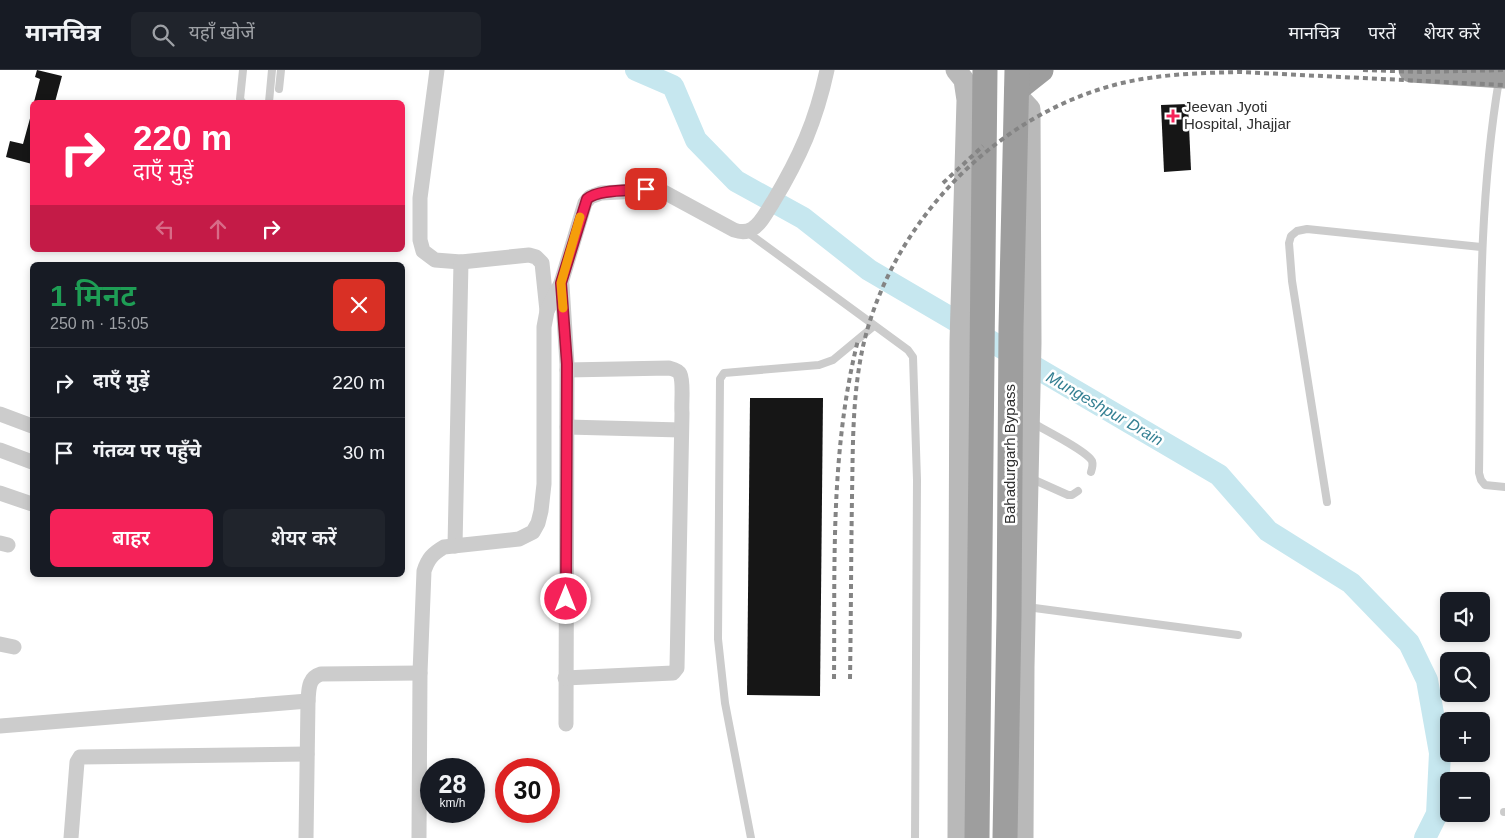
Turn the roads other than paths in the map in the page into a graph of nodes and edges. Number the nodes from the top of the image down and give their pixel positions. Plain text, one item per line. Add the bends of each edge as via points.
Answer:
1 (243, 70) edge
2 (272, 70) edge
3 (281, 70) edge
4 (437, 70) edge
5 (827, 70) edge
6 (956, 70) edge
7 (1041, 70) edge
8 (1411, 70) edge
9 (984, 71) edge
10 (1502, 74) edge
11 (1017, 85) edge
12 (279, 89) dead end
13 (241, 100) edge
14 (269, 100) edge
15 (747, 232) junction
16 (1481, 246) junction
17 (461, 262) junction
18 (561, 283) junction
19 (973, 300) junction
20 (547, 311) junction
21 (874, 326) junction
22 (567, 370) junction
23 (1020, 382) junction
24 (0, 414) edge
25 (1030, 421) junction
26 (30, 425) edge
27 (567, 427) junction
28 (681, 430) junction
29 (0, 450) edge
30 (30, 461) edge
31 (1091, 472) dead end
32 (1028, 477) junction
33 (1505, 487) edge
34 (1078, 492) dead end
35 (0, 493) edge
36 (1327, 502) dead end
37 (30, 503) edge
38 (455, 546) junction
39 (1025, 607) junction
40 (1238, 635) dead end
41 (420, 673) junction
42 (565, 678) junction
43 (308, 701) junction
44 (566, 724) dead end
45 (0, 726) edge
46 (307, 754) junction
47 (71, 838) edge
48 (306, 838) edge
49 (419, 838) edge
50 (751, 838) edge
51 (914, 838) edge
52 (958, 838) edge
53 (976, 838) edge
54 (1005, 838) edge
55 (1023, 838) edge

1 - 13 lane
2 - 14 lane
3 - 12 lane
4 - 17 street via 420,198 420,240 424,251 435,260
5 - 15 street via 812,126 793,169 764,216 754,229
6 - 19 main road via 964,80 967,100
7 - 11 highway
8 - 10 highway
9 - 19 highway, Bahadurgarh Bypass
10 - 16 lane
11 - 23 highway, Bahadurgarh Bypass via 1011,328
11 - 23 main road via 1030,109 1031,343
15 - 18 street via 734,230 662,191 646,189 601,193 584,203
15 - 21 lane
16 - 33 lane via 1479,473 1485,485
16 - 36 lane via 1307,229 1291,236 1292,281
17 - 20 street via 536,257 542,263
17 - 38 street
18 - 20 street
18 - 22 street
19 - 52 main road via 960,342
19 - 53 highway, Bahadurgarh Bypass via 982,355
20 - 38 street via 544,327 544,484 538,523 533,532 520,539
21 - 50 lane via 834,360 820,365 724,373 720,379 718,639 725,703
21 - 51 lane via 908,350 914,362 917,480
22 - 27 street
22 - 28 street via 676,370 681,379
23 - 25 main road
23 - 54 highway, Bahadurgarh Bypass
24 - 26 street
25 - 31 lane via 1084,452 1092,460
25 - 32 main road
27 - 28 street
27 - 42 street
28 - 42 street via 678,668 673,673
29 - 30 street
32 - 34 lane via 1068,495
32 - 39 main road
35 - 37 street
38 - 41 street via 433,553 424,571
39 - 40 lane
39 - 55 main road
41 - 43 street via 321,674 312,678 309,684
41 - 49 street
42 - 44 street
43 - 45 street
43 - 46 street
46 - 47 street via 80,757
46 - 48 street

